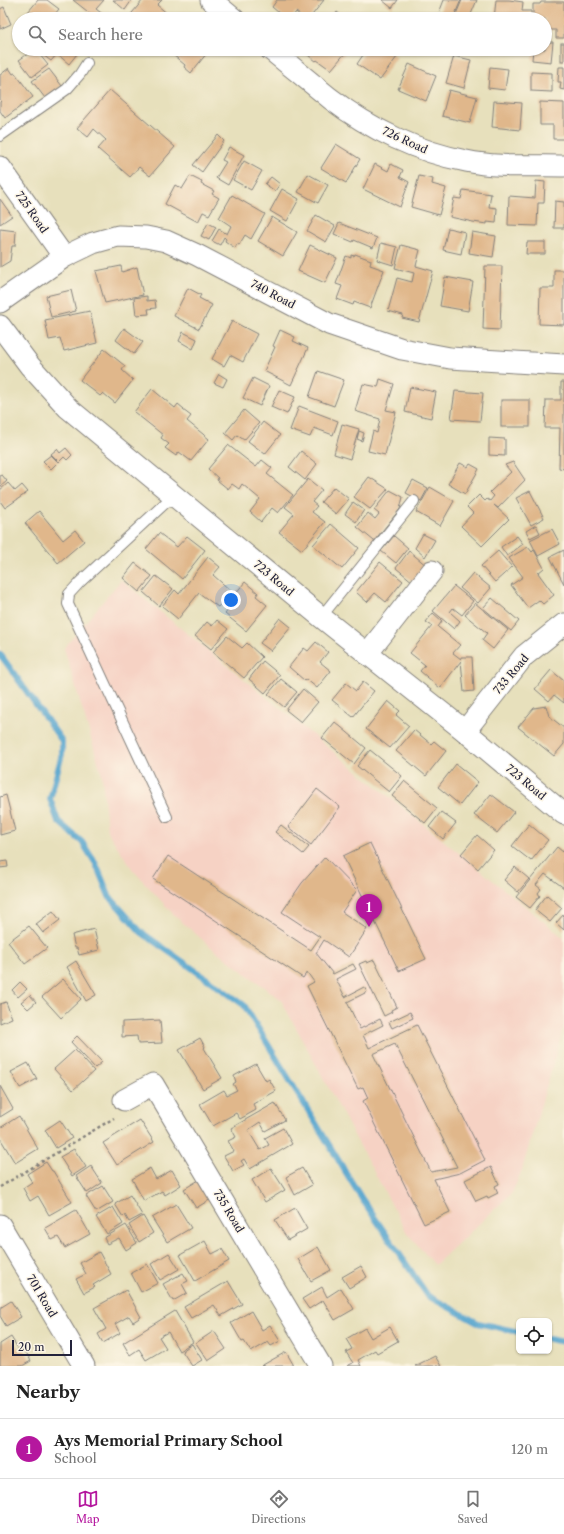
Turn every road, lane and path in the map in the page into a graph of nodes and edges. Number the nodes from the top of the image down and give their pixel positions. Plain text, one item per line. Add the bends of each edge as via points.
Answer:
1 (211, 0) edge
2 (226, 12) edge
3 (279, 56) edge
4 (87, 63) dead end
5 (0, 136) edge
6 (564, 166) edge
7 (0, 168) edge
8 (64, 257) junction
9 (0, 302) edge
10 (0, 326) edge
11 (564, 365) edge
12 (174, 495) junction
13 (414, 501) dead end
14 (432, 571) dead end
15 (321, 617) junction
16 (564, 624) edge
17 (367, 654) junction
18 (465, 731) junction
19 (564, 814) edge
20 (167, 817) dead end
21 (124, 1100) joint
22 (0, 1187) edge
23 (0, 1225) edge
24 (84, 1366) edge
25 (321, 1366) edge

1 - 2 street
3 - 6 street, 726 Road via 332,100 364,121 427,152 468,162
4 - 5 lane via 67,89
7 - 8 street, 725 Road
8 - 9 street, 740 Road
8 - 11 street, 740 Road via 93,243 118,236 153,238 197,255 329,324 402,349 450,358
10 - 12 street, 723 Road via 30,366 68,408
12 - 15 street, 723 Road
12 - 20 lane via 80,582 69,594 68,604
13 - 15 lane
14 - 17 street
15 - 17 street, 723 Road
16 - 18 street, 733 Road via 524,656
17 - 18 street, 723 Road
18 - 19 street, 723 Road
21 - 22 path via 117,1116 102,1127
21 - 25 street, 735 Road via 153,1084
23 - 24 street, 701 Road

